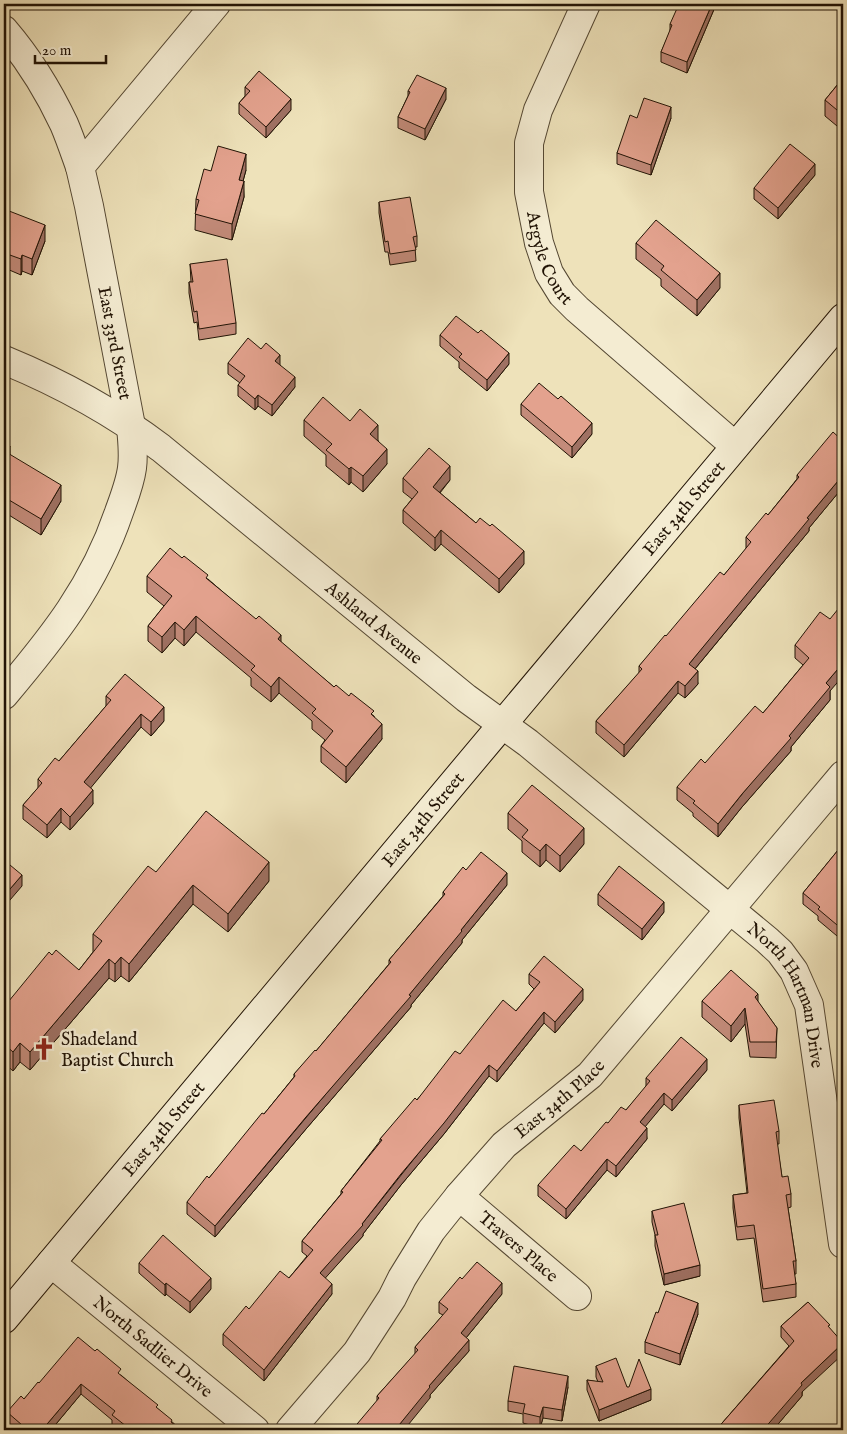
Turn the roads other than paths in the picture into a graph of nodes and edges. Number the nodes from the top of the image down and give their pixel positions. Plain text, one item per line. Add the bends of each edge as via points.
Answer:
1 (216, 4) edge
2 (586, 4) edge
3 (4, 30) edge
4 (80, 167) junction
5 (843, 318) edge
6 (4, 360) edge
7 (131, 426) junction
8 (735, 446) junction
9 (4, 695) edge
10 (502, 724) junction
11 (843, 775) edge
12 (730, 909) junction
13 (458, 1196) junction
14 (843, 1244) edge
15 (51, 1264) junction
16 (577, 1296) dead end
17 (4, 1320) edge
18 (255, 1430) edge
19 (290, 1430) edge

1 - 4 street
2 - 8 street, Argyle Court via 538,110 529,143 529,192 549,273 562,294 577,309
3 - 4 street, East 33rd Street via 50,96
4 - 7 street, East 33rd Street
5 - 8 street, East 34th Street
6 - 7 street, Ashland Avenue via 73,392
7 - 9 street, East 33rd Street via 132,468 104,550 73,608
7 - 10 street, Ashland Avenue
8 - 10 street, East 34th Street
10 - 12 street, Ashland Avenue
10 - 15 street, East 34th Street
11 - 12 street, East 34th Place
12 - 13 street, East 34th Place via 590,1075 504,1145
12 - 14 street, North Hartman Drive via 784,956 800,981 809,1006
13 - 16 street, Travers Place
13 - 19 street, East 34th Place via 431,1231 357,1352
15 - 17 street, East 34th Street
15 - 18 street, North Sadlier Drive

